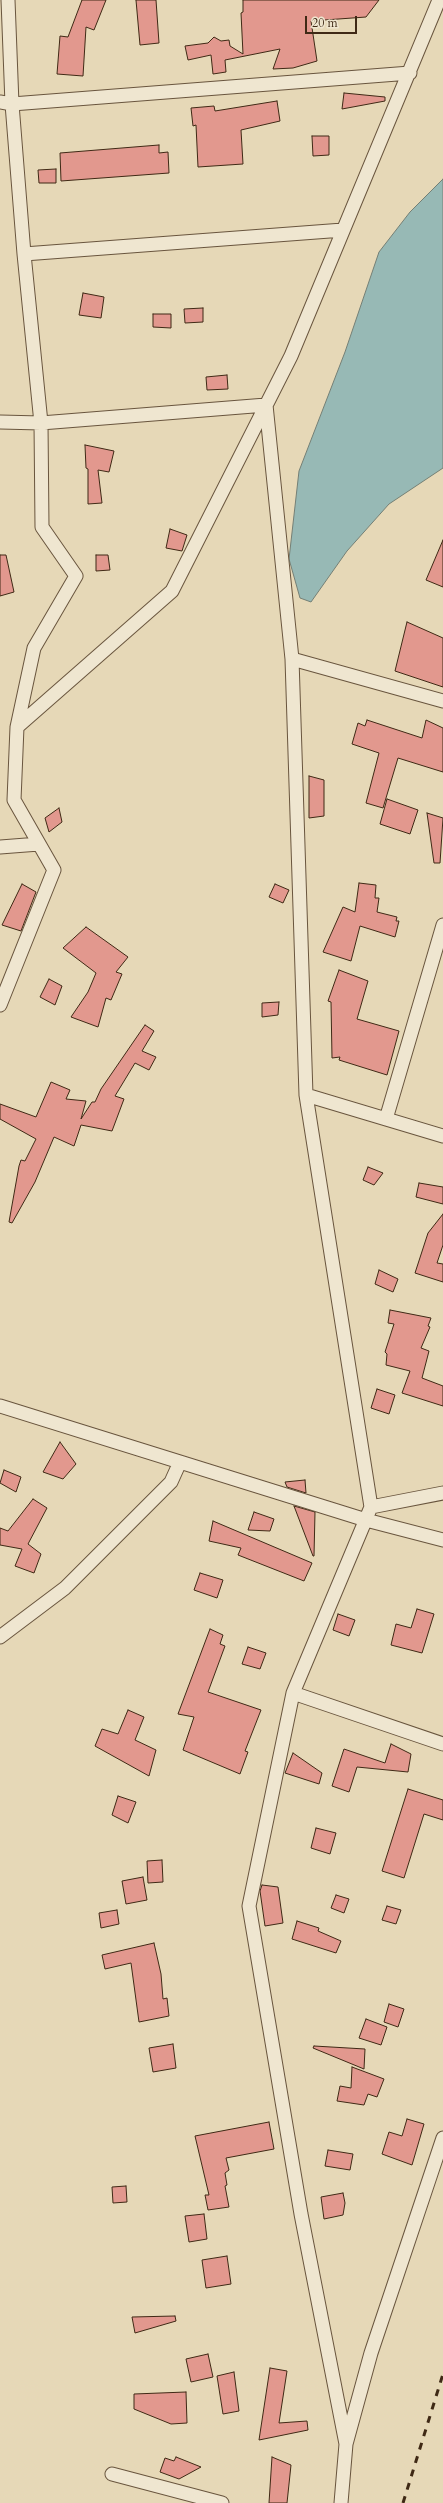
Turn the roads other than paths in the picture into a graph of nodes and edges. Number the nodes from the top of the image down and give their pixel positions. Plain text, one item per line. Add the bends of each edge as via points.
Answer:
1 (8, 0) edge
2 (439, 0) edge
3 (410, 73) junction
4 (6, 103) edge
5 (343, 230) junction
6 (24, 254) junction
7 (266, 405) junction
8 (0, 422) edge
9 (41, 422) junction
10 (292, 659) junction
11 (443, 701) edge
12 (17, 727) junction
13 (39, 844) junction
14 (0, 847) edge
15 (443, 925) edge
16 (0, 1005) edge
17 (306, 1095) junction
18 (386, 1119) junction
19 (443, 1136) edge
20 (0, 1406) edge
21 (180, 1462) junction
22 (443, 1493) edge
23 (371, 1507) junction
24 (366, 1520) junction
25 (443, 1540) edge
26 (0, 1637) edge
27 (293, 1693) junction
28 (443, 1744) edge
29 (443, 2138) edge
30 (346, 2444) junction
31 (112, 2474) dead end
32 (222, 2503) edge
33 (341, 2503) edge

1 - 4 street
2 - 3 street
3 - 4 street
3 - 5 street
4 - 6 street
5 - 6 street
5 - 7 street via 291,356
6 - 9 street
7 - 9 street
7 - 10 street
7 - 12 street via 172,591
8 - 9 street
9 - 12 street via 42,527 76,576 34,648
10 - 11 street
10 - 17 street
12 - 13 street via 14,800
13 - 14 street
13 - 16 street via 54,870
15 - 18 street
17 - 18 street
17 - 23 street
18 - 19 street
20 - 21 street
21 - 24 street
21 - 26 street via 171,1482 65,1588
22 - 23 street
23 - 24 street
24 - 25 street
24 - 27 street
27 - 28 street
27 - 30 street via 249,1906 301,2214
29 - 30 street via 371,2353
30 - 33 street
31 - 32 street

